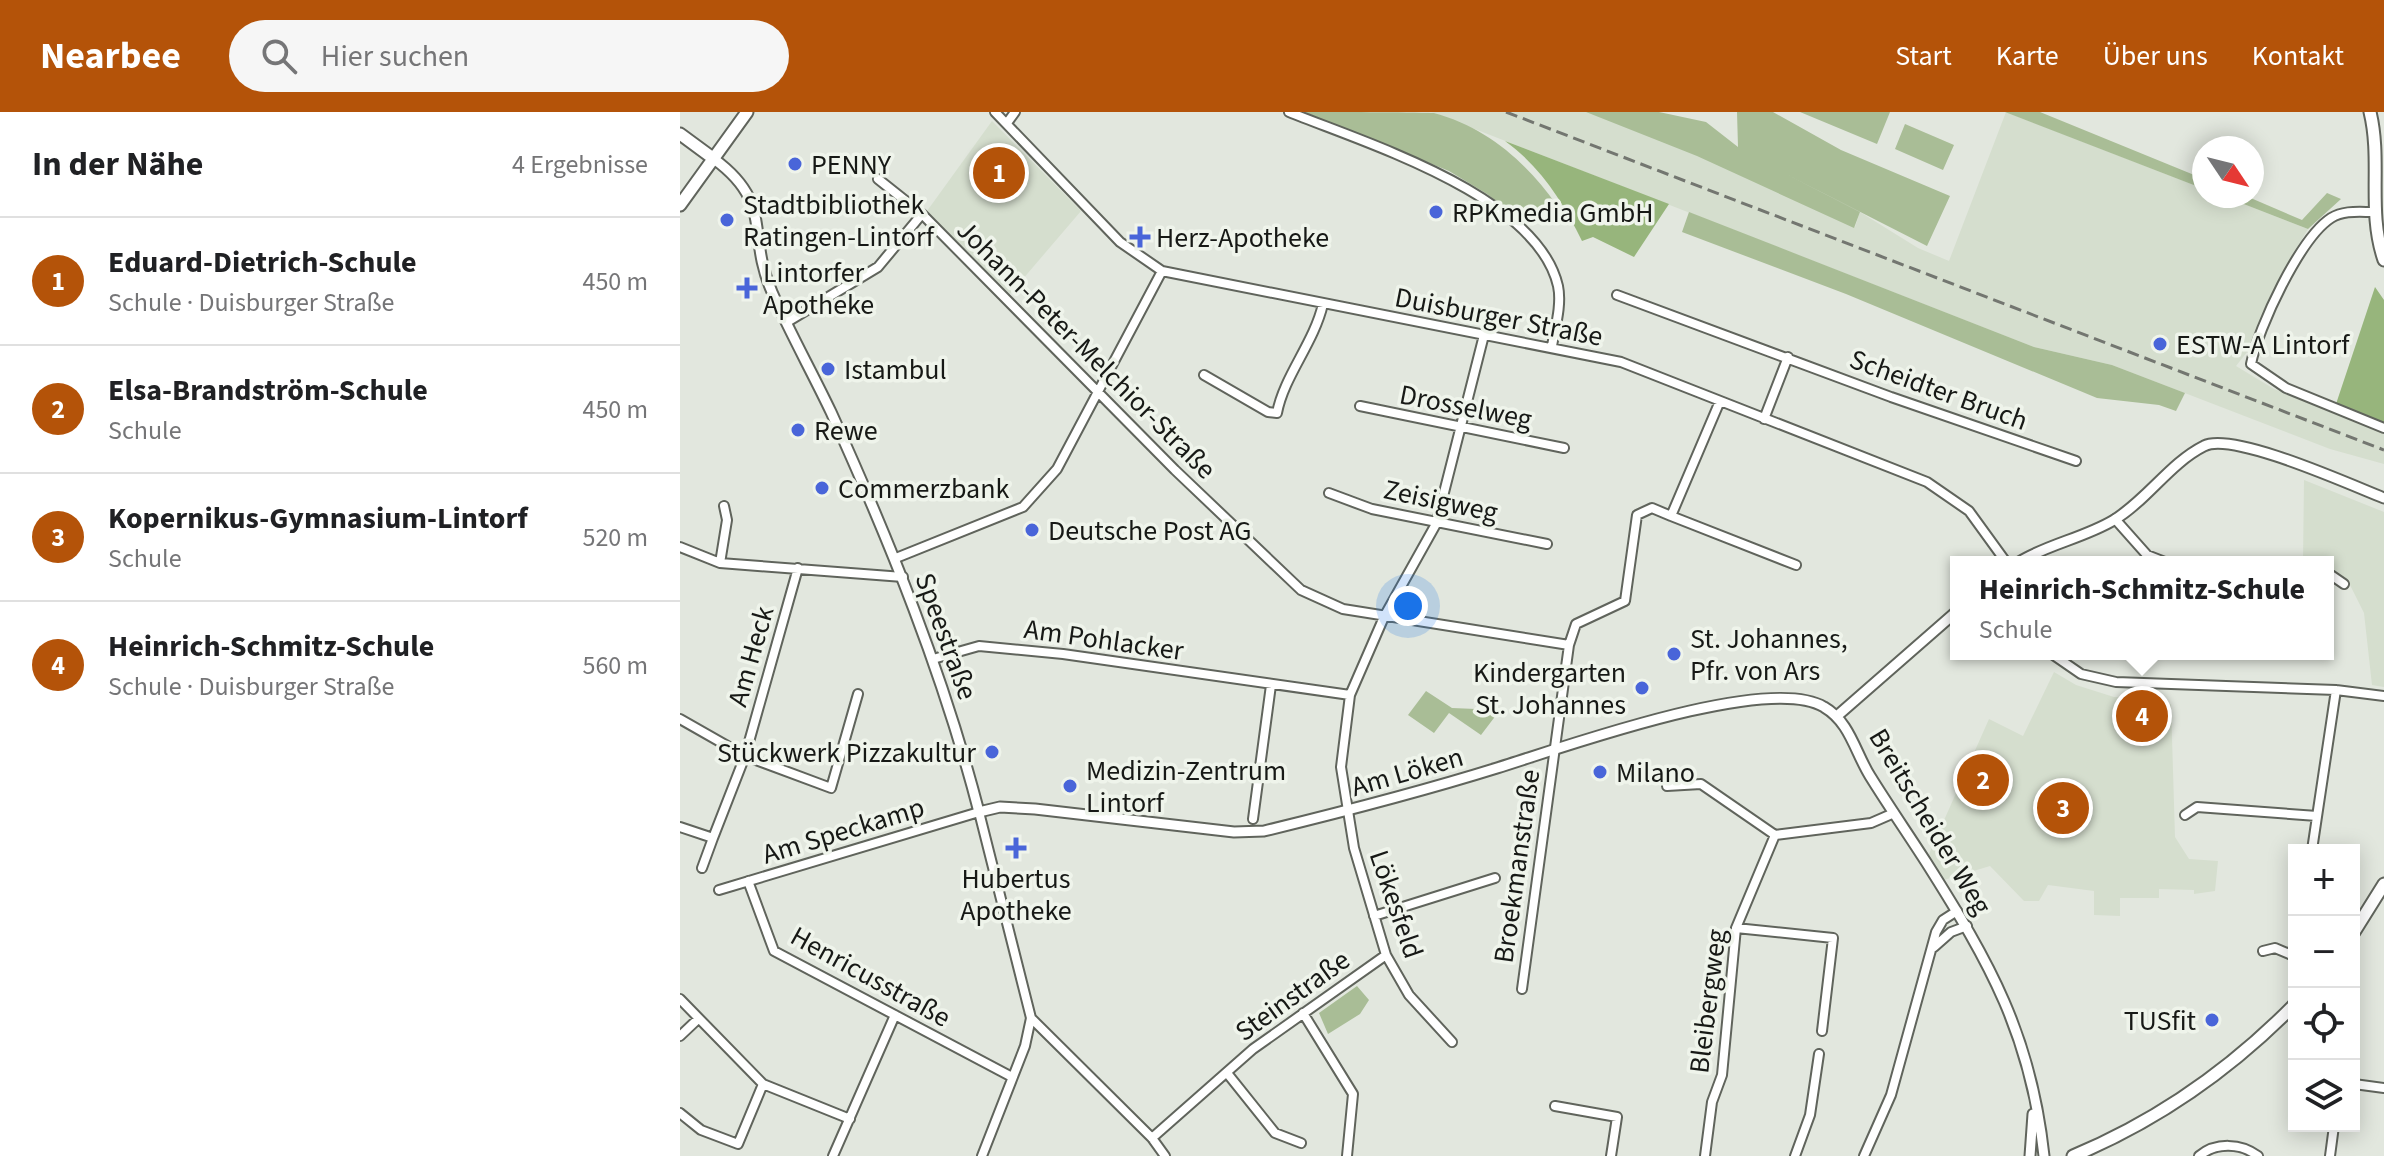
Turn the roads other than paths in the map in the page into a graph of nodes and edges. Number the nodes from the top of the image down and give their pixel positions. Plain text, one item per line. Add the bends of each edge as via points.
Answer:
1 (747, 112) edge
2 (995, 112) edge
3 (1015, 112) edge
4 (1289, 112) edge
5 (2370, 112) edge
6 (1007, 123) junction
7 (680, 134) edge
8 (714, 159) junction
9 (878, 179) dead end
10 (680, 205) edge
11 (2373, 212) junction
12 (922, 214) junction
13 (2384, 260) edge
14 (1162, 271) junction
15 (1617, 295) dead end
16 (1323, 304) junction
17 (787, 322) junction
18 (1484, 335) junction
19 (1552, 346) junction
20 (1788, 357) junction
21 (1204, 375) dead end
22 (1097, 392) junction
23 (1720, 401) junction
24 (1360, 406) dead end
25 (1764, 419) junction
26 (2384, 428) edge
27 (1463, 429) junction
28 (1564, 448) dead end
29 (2076, 461) dead end
30 (1329, 493) dead end
31 (2384, 498) edge
32 (724, 506) dead end
33 (1671, 516) junction
34 (2115, 519) junction
35 (1436, 524) junction
36 (1547, 544) dead end
37 (680, 547) edge
38 (2002, 556) edge
39 (2032, 556) edge
40 (2150, 556) edge
41 (896, 558) junction
42 (720, 563) junction
43 (1796, 565) dead end
44 (798, 568) junction
45 (903, 577) junction
46 (2334, 577) edge
47 (2344, 584) dead end
48 (1384, 617) junction
49 (1950, 617) edge
50 (1569, 645) junction
51 (933, 659) junction
52 (2061, 660) edge
53 (1271, 685) junction
54 (2336, 690) junction
55 (858, 694) dead end
56 (1350, 695) junction
57 (2384, 696) edge
58 (1837, 716) junction
59 (680, 719) edge
60 (1554, 749) junction
61 (745, 756) junction
62 (1667, 786) dead end
63 (1347, 810) junction
64 (979, 812) junction
65 (1894, 813) junction
66 (2185, 815) dead end
67 (2317, 816) junction
68 (1253, 819) dead end
69 (680, 827) edge
70 (1775, 835) junction
71 (713, 838) junction
72 (2313, 844) edge
73 (702, 868) dead end
74 (1495, 878) dead end
75 (748, 881) junction
76 (2384, 884) edge
77 (719, 890) dead end
78 (1957, 911) junction
79 (1374, 916) junction
80 (2360, 922) edge
81 (1967, 926) junction
82 (1736, 928) junction
83 (1933, 948) junction
84 (2263, 951) dead end
85 (2288, 953) edge
86 (1386, 955) junction
87 (1522, 989) dead end
88 (680, 999) edge
89 (2288, 1011) edge
90 (1303, 1013) junction
91 (895, 1015) junction
92 (1031, 1018) junction
93 (698, 1019) junction
94 (1822, 1031) dead end
95 (680, 1036) edge
96 (1452, 1042) dead end
97 (1819, 1054) dead end
98 (1227, 1073) junction
99 (1012, 1077) junction
100 (763, 1084) junction
101 (2360, 1085) edge
102 (2384, 1088) edge
103 (2034, 1102) junction
104 (1555, 1106) dead end
105 (680, 1113) edge
106 (850, 1119) junction
107 (2333, 1132) edge
108 (1152, 1138) junction
109 (1301, 1143) dead end
110 (833, 1156) edge
111 (982, 1156) edge
112 (1165, 1156) edge
113 (1347, 1156) edge
114 (1611, 1156) edge
115 (1705, 1156) edge
116 (1795, 1156) edge
117 (1864, 1156) edge
118 (2030, 1156) edge
119 (2044, 1156) edge
120 (2073, 1156) edge
121 (2199, 1156) edge
122 (2258, 1156) edge
123 (2330, 1156) edge

1 - 8 main road
2 - 6 street, Duisburger Straße
3 - 6 street
4 - 19 street via 1444,175 1505,215 1529,238 1556,279
5 - 11 main road via 2375,137
6 - 14 street, Duisburger Straße via 1120,242
7 - 8 main road
8 - 10 main road
8 - 17 street, Speestraße via 741,180 751,197 759,256
9 - 12 street, Johann-Peter-Melchior-Straße
11 - 13 main road
11 - 26 street via 2330,219 2308,242 2251,360 2253,367 2286,388
12 - 17 street via 878,267
12 - 22 street, Johann-Peter-Melchior-Straße
14 - 16 street, Duisburger Straße
14 - 22 street
15 - 20 street, Scheidter Bruch
16 - 18 street, Duisburger Straße
16 - 21 street via 1277,413
17 - 41 street, Speestraße
18 - 19 street, Duisburger Straße
18 - 27 street, Lökesfeld
19 - 23 street, Duisburger Straße via 1621,362
20 - 25 street
20 - 29 street, Scheidter Bruch
22 - 41 street via 1057,469 1023,507
22 - 48 street, Johann-Peter-Melchior-Straße via 1301,590 1343,609
23 - 25 street, Duisburger Straße
23 - 33 street
24 - 27 street, Drosselweg
25 - 38 street, Duisburger Straße via 1944,491 1969,511
27 - 28 street, Drosselweg
27 - 35 street, Lökesfeld
30 - 35 street, Zeisigweg
31 - 34 street via 2221,441 2189,456
32 - 42 street
33 - 43 street
33 - 50 street via 1652,508 1637,515 1625,601 1576,624
34 - 39 street
34 - 40 street
35 - 36 street, Zeisigweg
35 - 48 street, Lökesfeld
37 - 42 street
41 - 45 street, Speestraße
42 - 44 street
44 - 45 street
44 - 61 street, Am Heck
45 - 51 street, Speestraße
46 - 47 street
48 - 50 street, Johann-Peter-Melchior-Straße
48 - 56 street, Lökesfeld
49 - 58 street, Breitscheider Weg
50 - 60 street, Broekmanstraße
51 - 53 street, Am Pohlacker via 979,646
51 - 64 street, Speestraße
52 - 54 street via 2081,674 2116,682
53 - 56 street, Am Pohlacker
53 - 68 street
54 - 57 street
54 - 67 street
55 - 61 street via 831,788
56 - 63 street, Lökesfeld via 1341,767
58 - 60 street, Am Löken via 1814,702 1779,697 1676,714
58 - 65 street, Breitscheider Weg
59 - 61 street
60 - 63 street, Am Löken
60 - 87 street, Broekmanstraße
61 - 71 street, Am Heck
62 - 70 street via 1701,784
63 - 64 street, Am Löken via 1252,833 1035,809
63 - 79 street, Lökesfeld
64 - 75 street, Am Speckamp
64 - 92 street, Speestraße
65 - 70 street via 1871,823
65 - 78 street, Breitscheider Weg
66 - 67 street via 2197,807
67 - 72 street
69 - 71 street
70 - 82 street, Bleibergweg
71 - 73 street, Am Heck
74 - 79 street
75 - 77 street, Am Speckamp
75 - 91 street, Henricusstraße via 774,951
76 - 80 main road
78 - 81 street, Breitscheider Weg
78 - 83 street via 1943,920
79 - 86 street, Lökesfeld
81 - 83 street
81 - 103 street, Breitscheider Weg via 2013,1016
82 - 94 street via 1833,938
82 - 115 street, Bleibergweg via 1722,1075 1712,1102
83 - 117 street via 1888,1103
84 - 85 street via 2275,948
86 - 90 street, Steinstraße
86 - 96 street, Lökesfeld via 1409,995
88 - 93 street
89 - 120 main road via 2180,1100
90 - 98 street, Steinstraße
90 - 113 street via 1353,1094
91 - 99 street, Henricusstraße
91 - 106 street
92 - 99 street, Speestraße
92 - 108 street
93 - 95 street
93 - 100 street
97 - 116 street via 1810,1115
98 - 108 street, Steinstraße
98 - 109 street, Steinstraße via 1275,1133
99 - 111 street, Speestraße
100 - 105 street via 738,1144 701,1130
100 - 106 street
101 - 102 street
103 - 118 street, Breitscheider Weg
103 - 119 street, Breitscheider Weg
104 - 114 street via 1617,1117
106 - 110 street
107 - 123 street
108 - 112 street
121 - 122 street via 2219,1146 2245,1148

